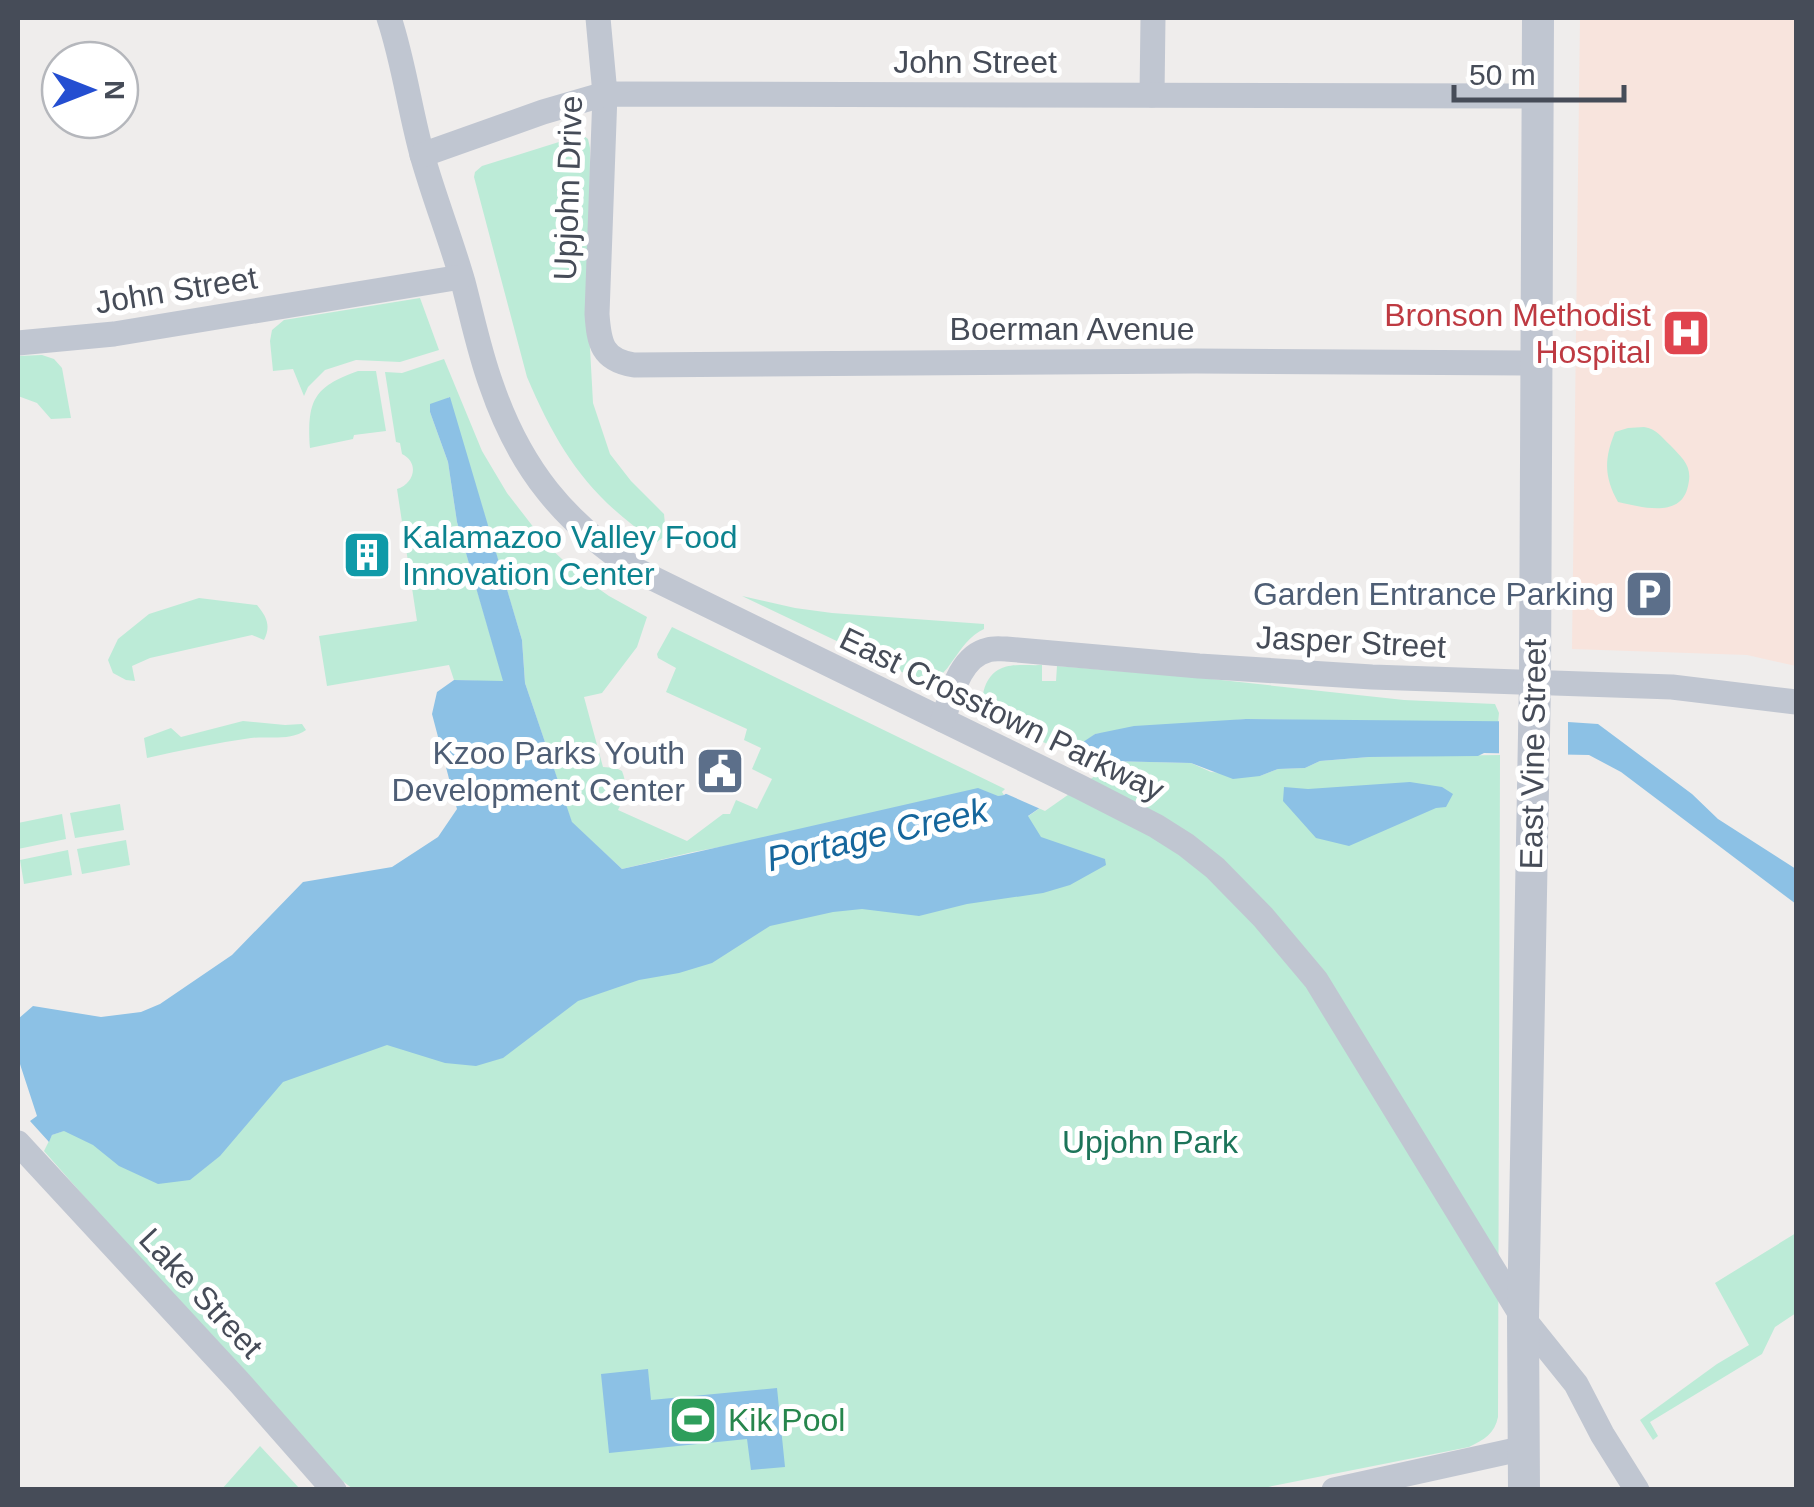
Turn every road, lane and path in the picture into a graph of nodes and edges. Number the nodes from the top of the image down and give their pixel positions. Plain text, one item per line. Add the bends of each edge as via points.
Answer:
1 (389, 18) edge
2 (598, 18) edge
3 (1153, 18) edge
4 (1538, 18) edge
5 (605, 94) junction
6 (1152, 95) junction
7 (1538, 96) junction
8 (422, 155) junction
9 (462, 276) junction
10 (18, 344) edge
11 (610, 358) joint
12 (1536, 363) junction
13 (1534, 682) junction
14 (1796, 702) edge
15 (943, 720) junction
16 (25, 1151) edge
17 (1523, 1318) junction
18 (1525, 1448) junction
19 (334, 1490) edge
20 (1334, 1490) edge
21 (1524, 1490) edge
22 (1637, 1490) edge

1 - 8 street, East Crosstown Parkway
2 - 5 street, Upjohn Drive
3 - 6 street
4 - 7 street, East Vine Street
5 - 6 street, John Street
5 - 8 street, John Street
5 - 11 street, Upjohn Drive via 597,314
6 - 7 street, John Street
7 - 12 street, East Vine Street
8 - 9 street, East Crosstown Parkway
9 - 10 street, John Street
9 - 15 street, East Crosstown Parkway via 490,384 513,440 540,485 582,529 638,572
11 - 12 street, Boerman Avenue via 634,365
12 - 13 street, East Vine Street
13 - 14 street, Jasper Street via 1672,687
13 - 15 street, Jasper Street via 1372,678 988,650 965,668
13 - 17 street, East Vine Street
15 - 17 street, East Crosstown Parkway via 1156,826 1214,868 1316,980
16 - 19 street, Lake Street
17 - 18 street, East Vine Street
17 - 22 street, East Crosstown Parkway via 1576,1384
18 - 20 street
18 - 21 street, East Vine Street

